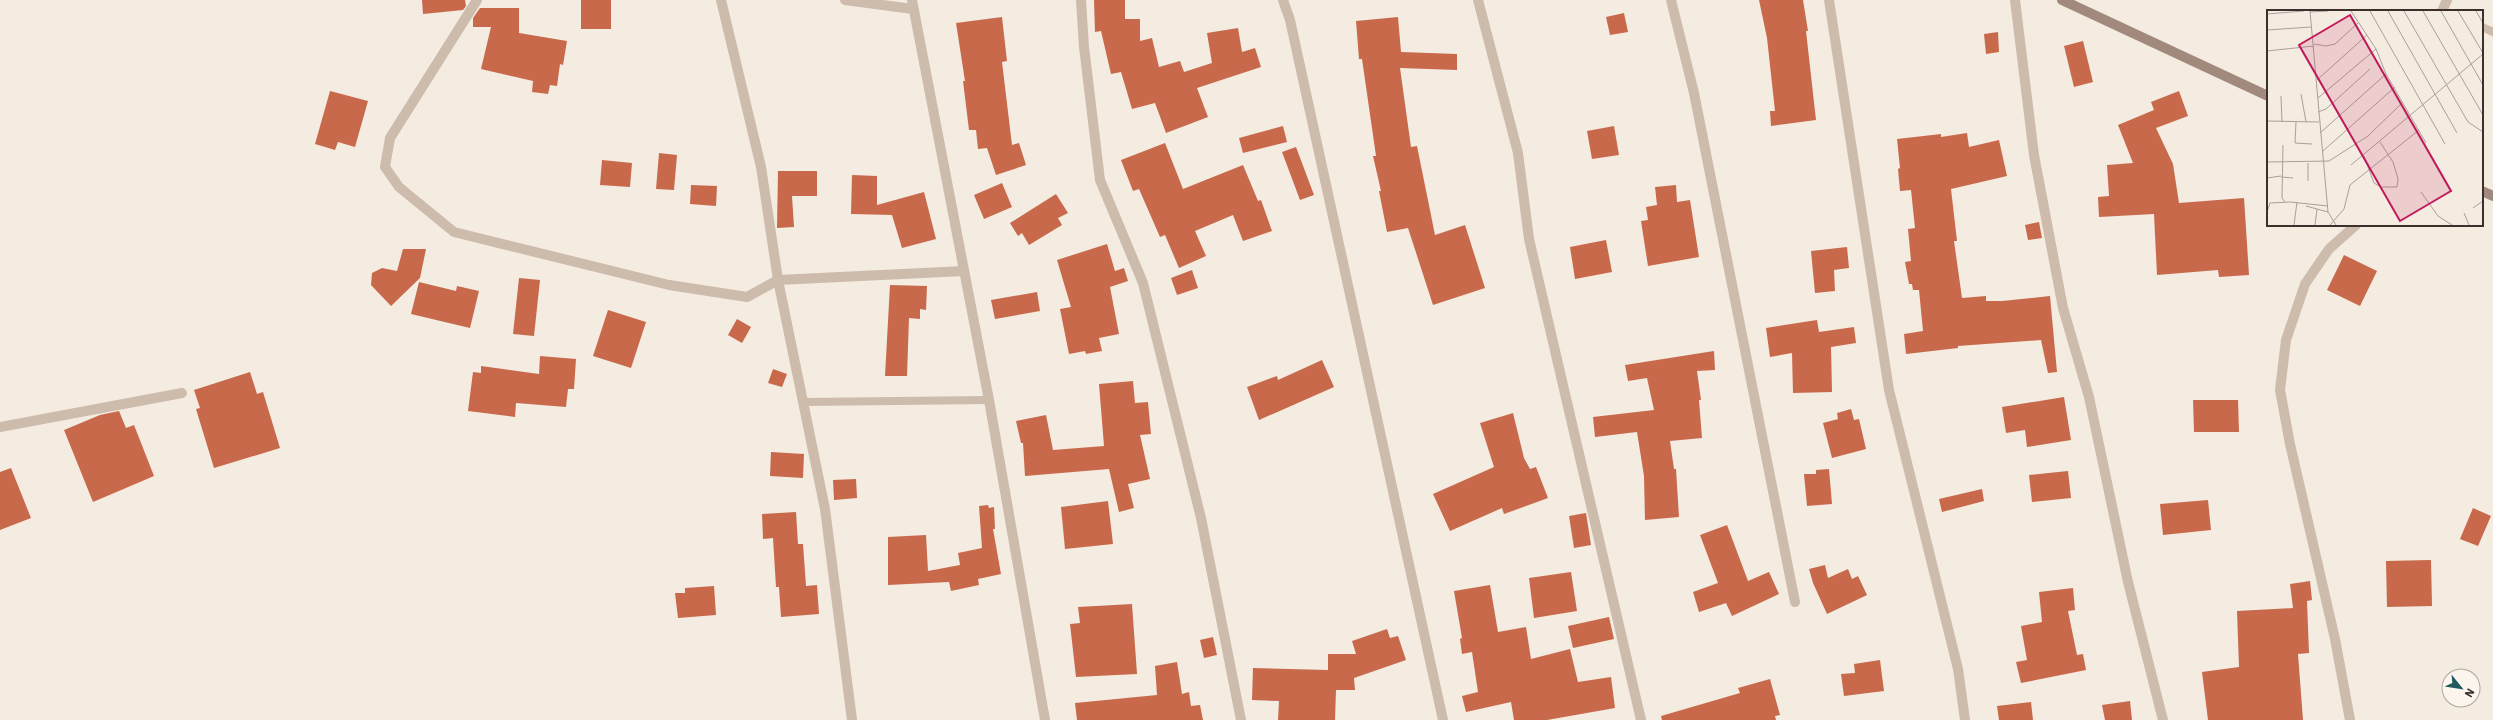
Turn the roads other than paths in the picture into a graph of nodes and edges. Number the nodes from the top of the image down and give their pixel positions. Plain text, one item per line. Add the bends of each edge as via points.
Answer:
1 (477, 0) edge
2 (721, 0) edge
3 (845, 0) edge
4 (1081, 0) edge
5 (1283, 0) edge
6 (1478, 0) edge
7 (1671, 0) edge
8 (1829, 0) edge
9 (2015, 0) edge
10 (2062, 0) edge
11 (913, 5) edge
12 (2483, 27) edge
13 (2493, 32) edge
14 (2267, 96) edge
15 (2483, 191) edge
16 (2493, 196) edge
17 (2355, 226) edge
18 (964, 271) junction
19 (778, 280) junction
20 (182, 392) dead end
21 (989, 400) junction
22 (804, 402) junction
23 (0, 427) edge
24 (1795, 602) dead end
25 (852, 720) edge
26 (1045, 720) edge
27 (1241, 720) edge
28 (1443, 720) edge
29 (1642, 720) edge
30 (1965, 720) edge
31 (2163, 720) edge
32 (2350, 720) edge

1 - 19 street via 390,138 385,167 399,187 454,232 669,285 747,297
2 - 19 street via 761,167
3 - 11 street
4 - 27 street via 1100,180 1143,283 1201,518
5 - 28 street via 1290,20
6 - 29 street via 1518,153 1530,239
7 - 24 street via 1694,93
8 - 30 street via 1889,390 1958,669
9 - 31 street via 2034,155 2063,308 2088,397 2128,582
10 - 14 street
11 - 18 street
12 - 13 lane
15 - 16 street
17 - 32 street via 2329,249 2306,284 2286,340 2280,390 2335,638
18 - 19 street
18 - 21 street
19 - 22 street
20 - 23 street
21 - 22 lane
21 - 26 street
22 - 25 street via 825,509

